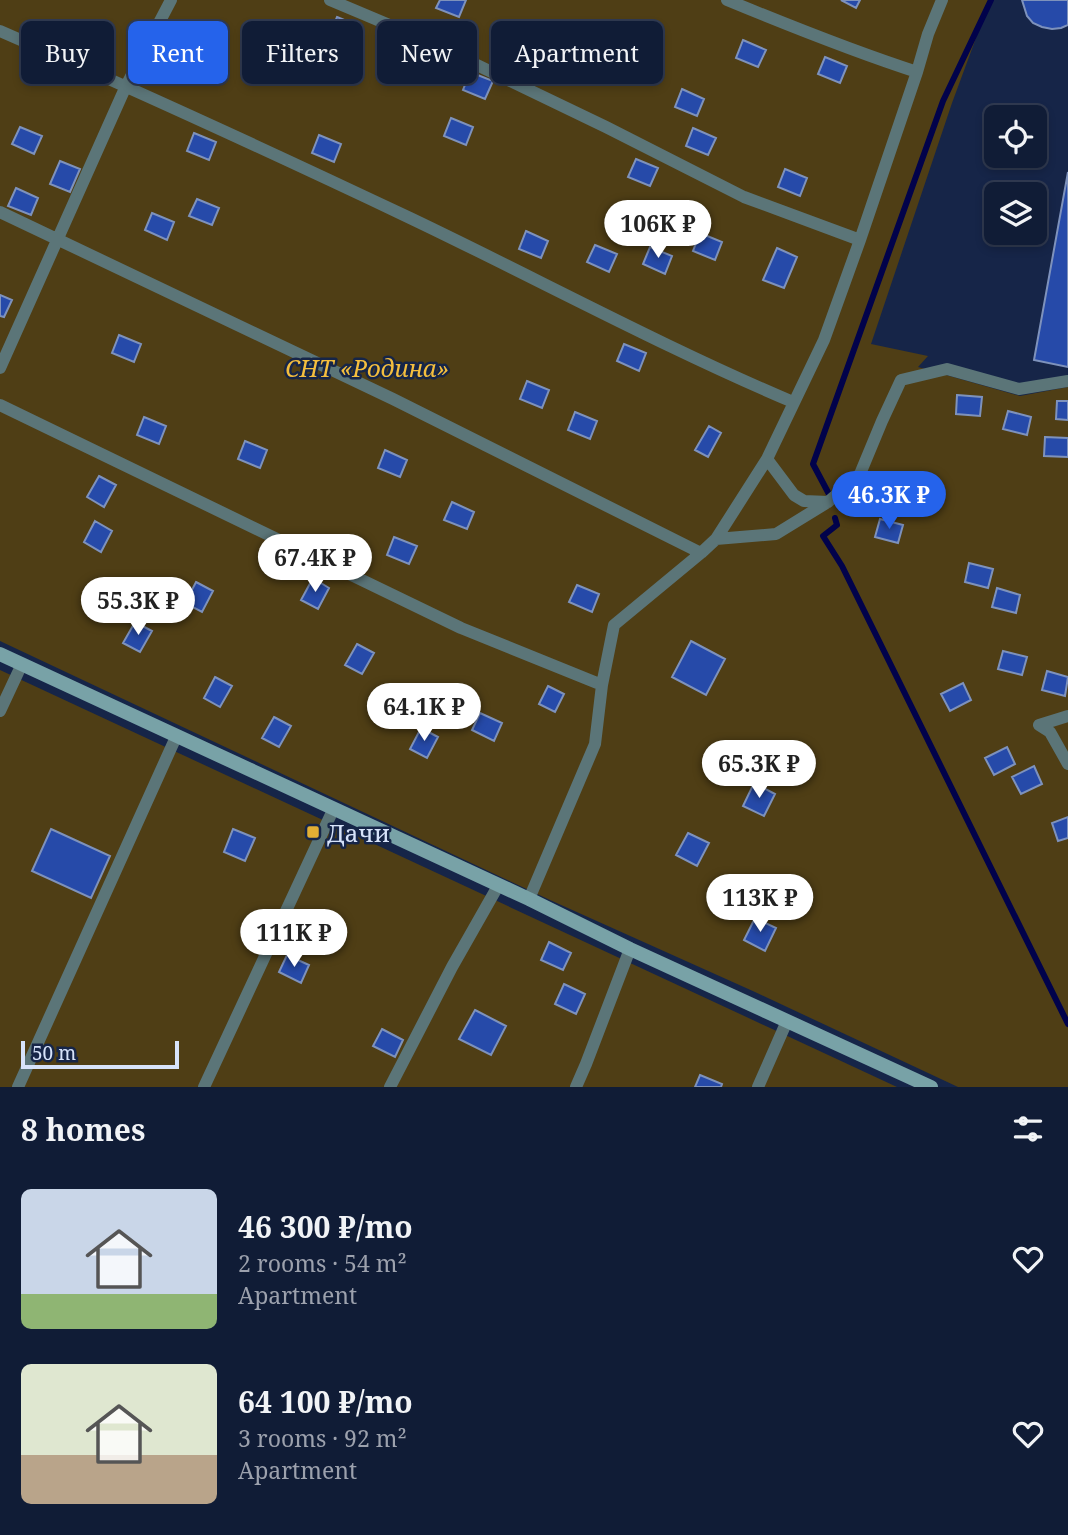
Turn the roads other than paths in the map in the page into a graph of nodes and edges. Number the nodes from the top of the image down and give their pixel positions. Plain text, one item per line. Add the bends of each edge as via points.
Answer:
1 (171, 0) edge
2 (330, 0) edge
3 (727, 0) edge
4 (942, 0) edge
5 (0, 31) edge
6 (917, 72) junction
7 (126, 86) junction
8 (0, 212) edge
9 (58, 240) junction
10 (860, 240) junction
11 (0, 368) edge
12 (1068, 381) edge
13 (793, 402) junction
14 (0, 405) edge
15 (767, 459) junction
16 (828, 502) junction
17 (716, 539) junction
18 (701, 553) junction
19 (0, 654) edge
20 (22, 664) junction
21 (602, 685) junction
22 (0, 711) edge
23 (1068, 716) edge
24 (176, 737) junction
25 (1068, 764) edge
26 (333, 810) junction
27 (498, 886) junction
28 (529, 900) junction
29 (630, 949) junction
30 (788, 1021) junction
31 (18, 1087) edge
32 (204, 1087) edge
33 (390, 1087) edge
34 (576, 1087) edge
35 (758, 1087) edge
36 (931, 1087) edge

1 - 7 lane
2 - 10 lane via 425,40 744,197
3 - 6 lane
4 - 6 lane
5 - 7 lane
6 - 10 lane
7 - 9 lane
7 - 13 lane
8 - 9 lane
9 - 11 lane
9 - 18 lane via 393,399
10 - 13 lane via 824,340
12 - 16 lane via 1019,389 947,369 901,380 860,474
13 - 15 lane
14 - 21 lane via 461,628
15 - 16 lane via 794,495 804,501
15 - 17 lane
16 - 17 lane via 776,534
17 - 18 lane
18 - 21 lane via 614,625
19 - 20 street
20 - 22 lane
20 - 24 street
21 - 28 lane via 595,744
23 - 25 lane via 1039,725 1049,732
24 - 26 street
24 - 31 lane
26 - 27 street
26 - 32 lane
27 - 28 street
27 - 33 lane
28 - 29 street
29 - 30 street
29 - 34 lane
30 - 35 lane
30 - 36 street

